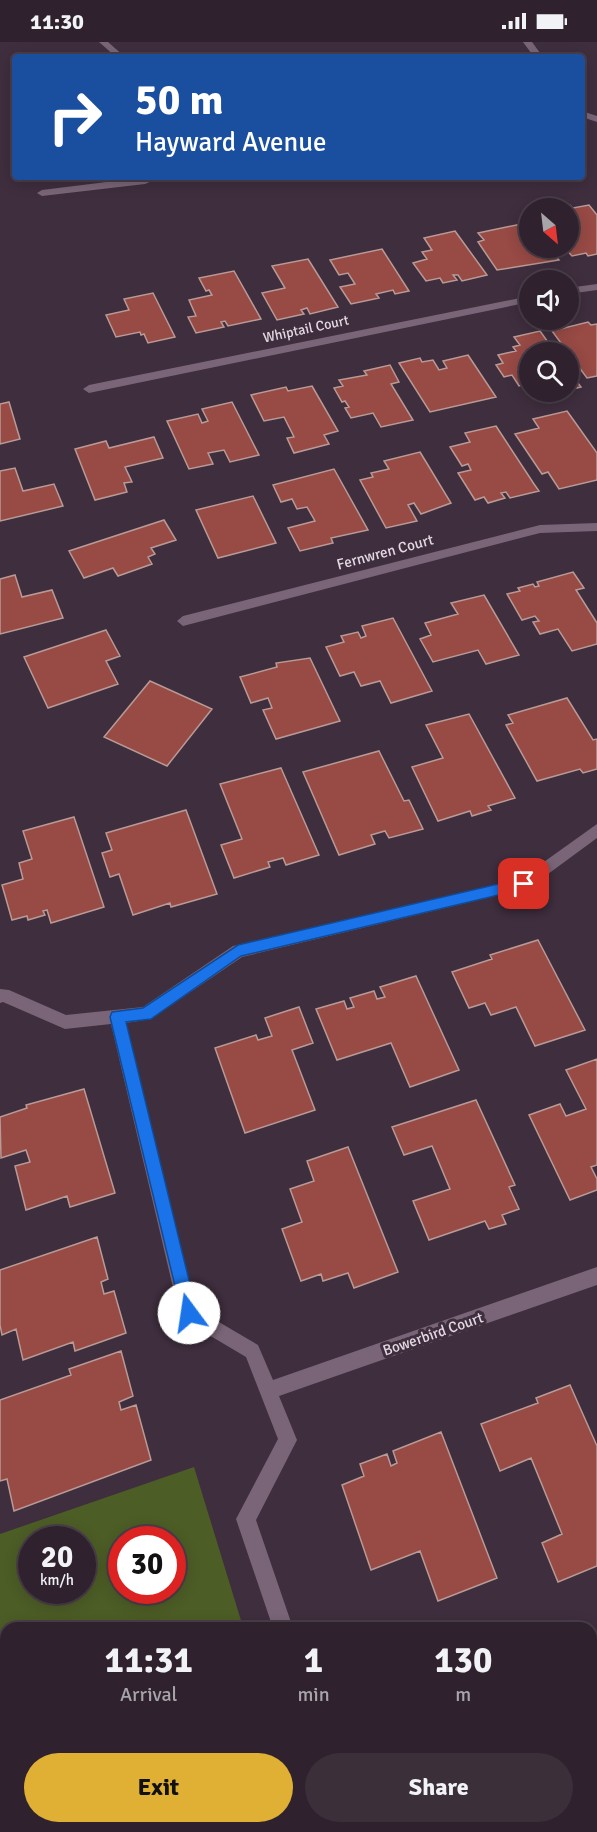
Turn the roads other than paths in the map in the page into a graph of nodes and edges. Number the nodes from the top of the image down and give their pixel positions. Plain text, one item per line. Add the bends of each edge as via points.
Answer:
1 (103, 42) edge
2 (527, 42) edge
3 (117, 54) edge
4 (537, 54) edge
5 (148, 180) edge
6 (42, 193) dead end
7 (597, 287) edge
8 (579, 289) edge
9 (519, 301) edge
10 (89, 390) dead end
11 (597, 527) edge
12 (183, 621) dead end
13 (597, 830) edge
14 (0, 996) edge
15 (117, 1017) junction
16 (597, 1276) edge
17 (268, 1391) junction
18 (281, 1622) edge

1 - 3 street
2 - 4 street
5 - 6 street
7 - 8 street
9 - 10 street, Whiptail Court
11 - 12 street, Fernwren Court via 540,529
13 - 15 street via 524,884 238,951 146,1014
14 - 15 street via 65,1022
15 - 17 street via 189,1313 252,1352
16 - 17 street, Bowerbird Court
17 - 18 street via 288,1440 246,1519

